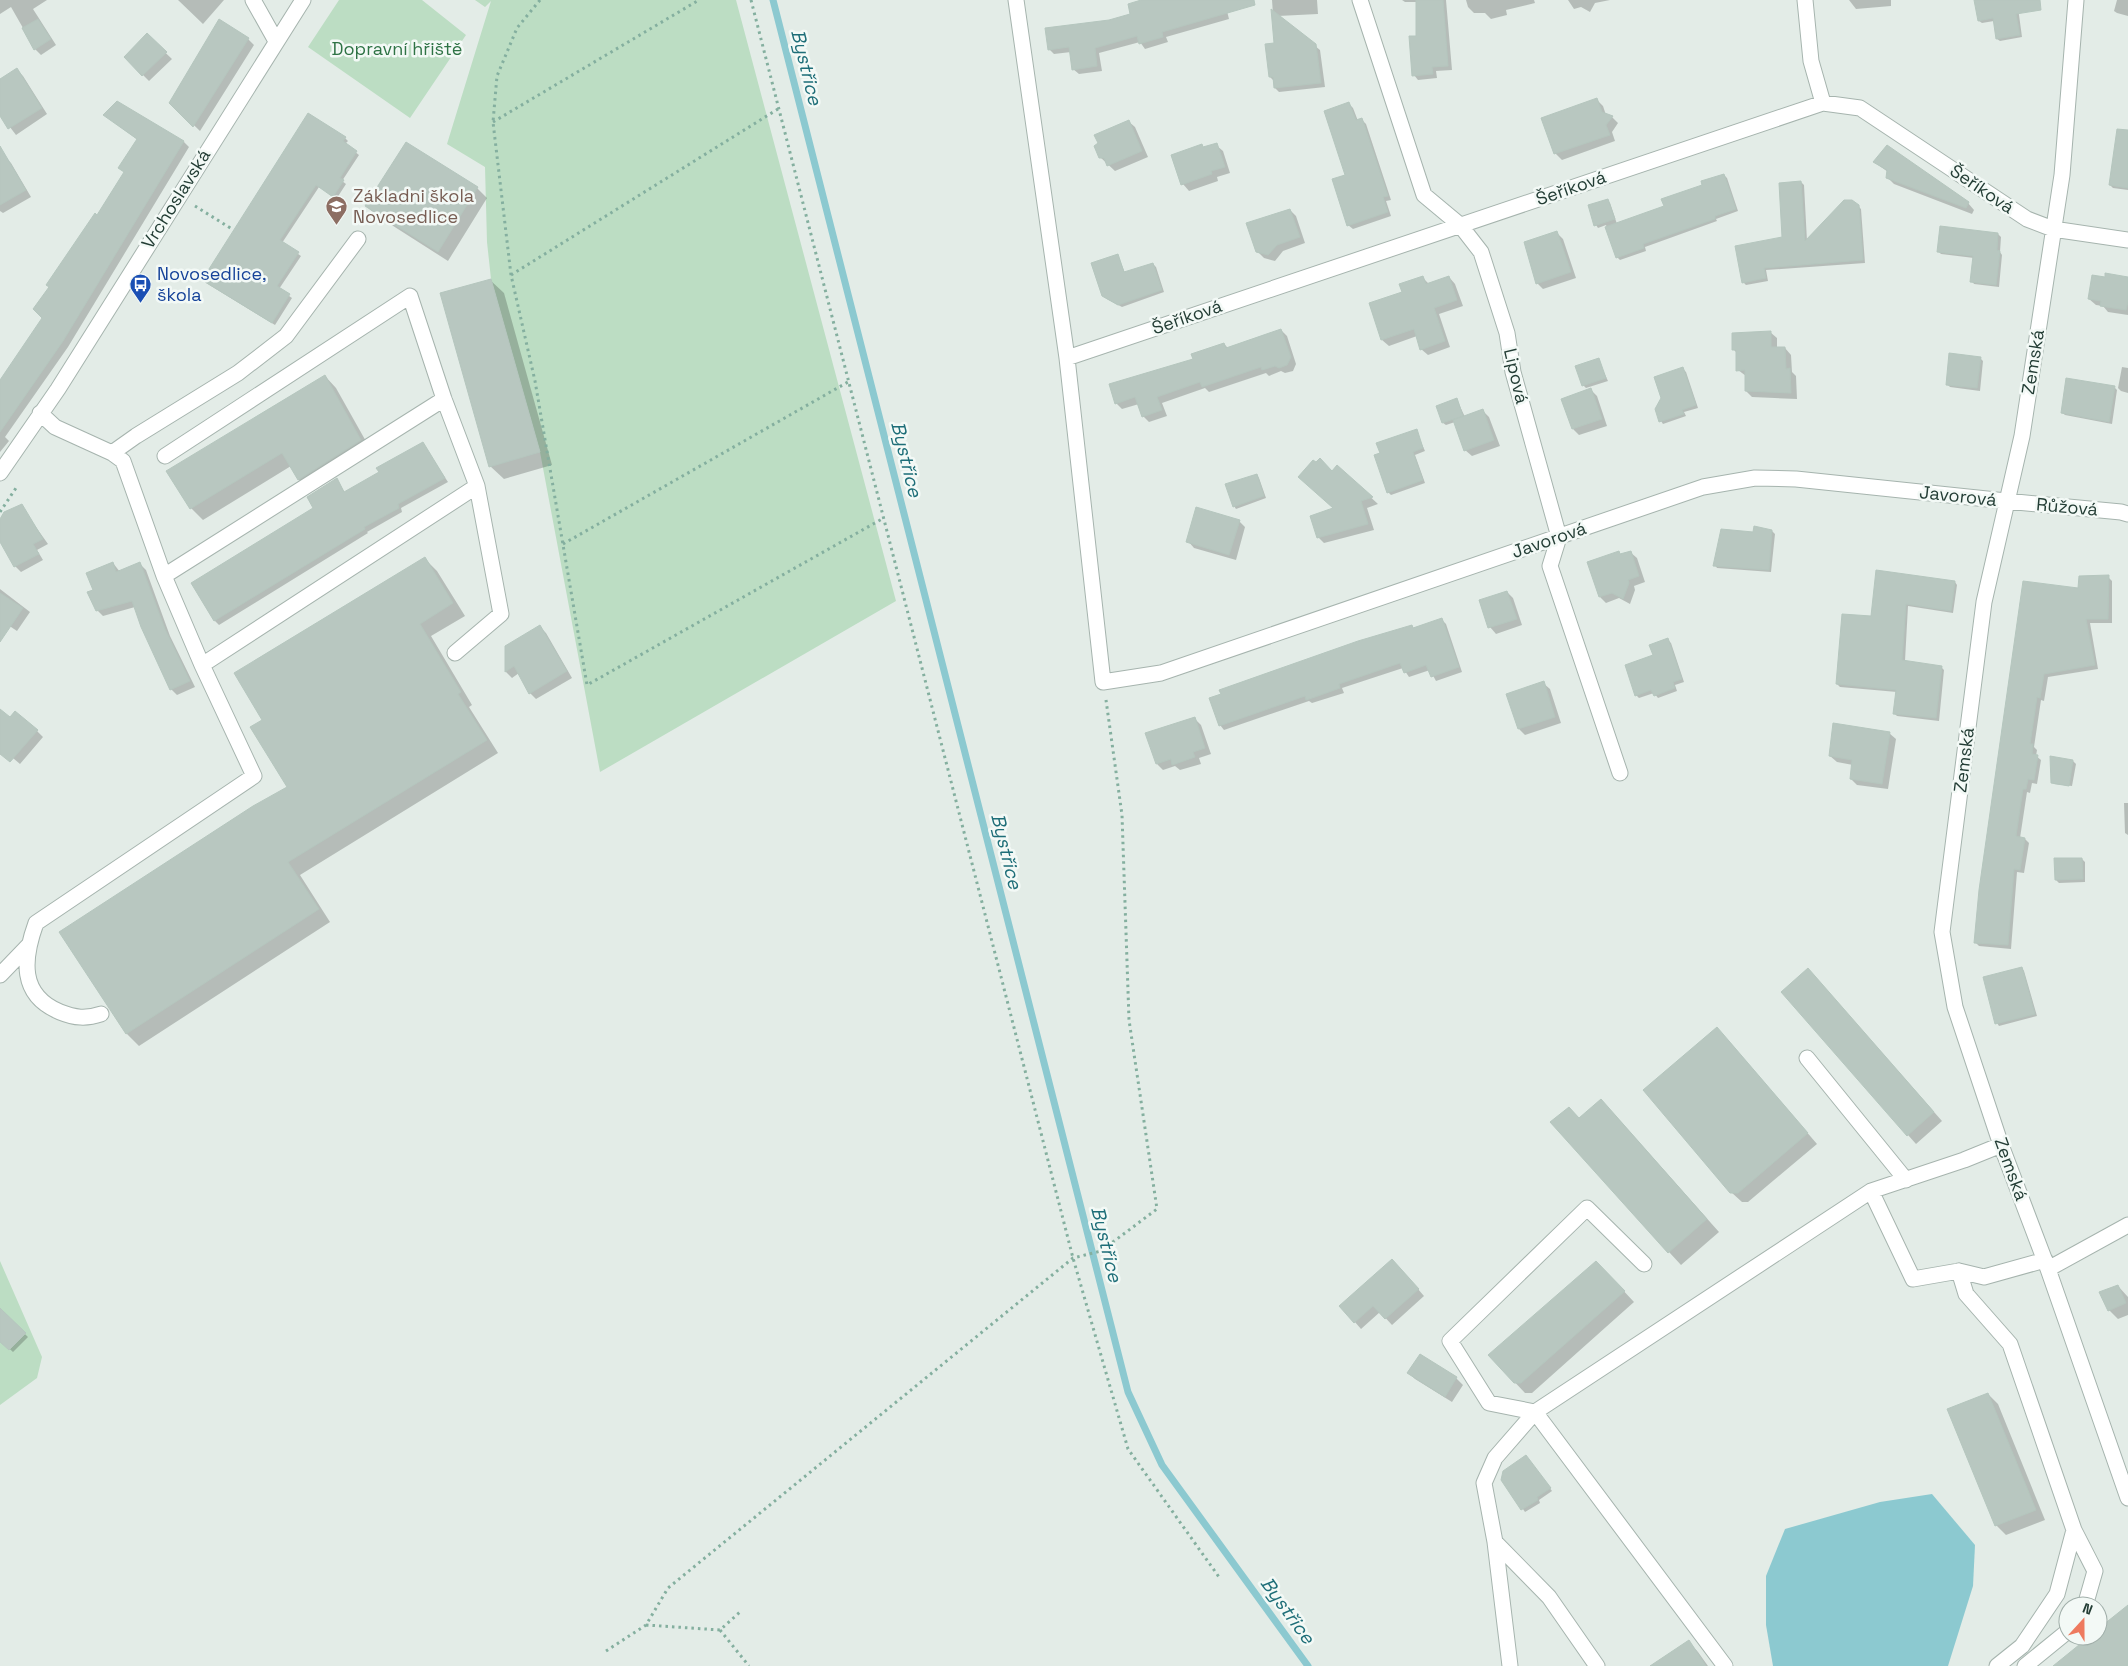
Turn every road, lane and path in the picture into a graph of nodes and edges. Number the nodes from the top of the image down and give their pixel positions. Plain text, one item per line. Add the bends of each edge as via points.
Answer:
1 (253, 0) edge
2 (303, 0) edge
3 (540, 0) edge
4 (699, 0) edge
5 (751, 0) edge
6 (1016, 0) edge
7 (1360, 0) edge
8 (1806, 0) edge
9 (2076, 0) edge
10 (276, 41) junction
11 (1823, 103) junction
12 (778, 109) junction
13 (493, 122) junction
14 (194, 205) dead end
15 (1460, 225) junction
16 (232, 229) dead end
17 (2053, 229) junction
18 (358, 239) dead end
19 (2128, 240) edge
20 (511, 275) junction
21 (1067, 358) junction
22 (848, 382) junction
23 (444, 399) junction
24 (40, 413) junction
25 (112, 453) junction
26 (164, 456) dead end
27 (0, 473) edge
28 (477, 486) junction
29 (2006, 502) junction
30 (2128, 514) edge
31 (882, 519) junction
32 (1559, 537) junction
33 (563, 544) junction
34 (164, 576) junction
35 (455, 653) dead end
36 (202, 665) junction
37 (1103, 682) junction
38 (1620, 773) dead end
39 (28, 946) junction
40 (0, 975) edge
41 (102, 1014) dead end
42 (1807, 1058) dead end
43 (2001, 1145) junction
44 (1906, 1180) junction
45 (1871, 1191) junction
46 (2128, 1225) edge
47 (1073, 1258) junction
48 (1644, 1264) dead end
49 (2047, 1264) junction
50 (1959, 1271) junction
51 (1535, 1412) junction
52 (2128, 1498) edge
53 (2074, 1530) junction
54 (1495, 1542) junction
55 (1219, 1577) dead end
56 (2088, 1596) edge
57 (740, 1612) dead end
58 (646, 1625) junction
59 (720, 1630) junction
60 (2058, 1639) edge
61 (606, 1652) dead end
62 (750, 1666) edge
63 (1510, 1666) edge
64 (1596, 1666) edge
65 (1725, 1666) edge
66 (1996, 1666) edge
67 (2025, 1666) edge

1 - 10 street
2 - 10 street, Vrchoslavská
3 - 13 path via 517,28 497,76
4 - 13 path
5 - 12 path
6 - 21 street
7 - 15 street, Lipová via 1424,194
8 - 11 street via 1811,60
9 - 17 street, Zemská via 2062,175
10 - 24 street, Vrchoslavská
11 - 15 street, Šeříková
11 - 17 street, Šeříková via 1860,108 2026,219
12 - 20 path
12 - 22 path
13 - 20 path
14 - 16 path
15 - 21 street, Šeříková
15 - 32 street, Lipová via 1482,252 1507,333 1513,372
17 - 19 street, Šeříková
17 - 29 street, Zemská via 2022,436
18 - 25 street via 286,336 238,373
20 - 33 path via 535,381
21 - 37 street
22 - 31 path
22 - 33 path
23 - 26 street via 410,296
23 - 28 street
23 - 34 street
24 - 25 street via 55,427
24 - 27 street, Vrchoslavská
25 - 34 street via 123,461
28 - 35 street via 500,614
28 - 36 street
29 - 30 street, Růžová
29 - 32 street, Javorová via 1796,478 1755,478 1703,487
29 - 43 street, Zemská via 1984,602 1942,932 1955,1007
31 - 33 path via 587,685
31 - 47 path
32 - 37 street, Javorová via 1161,673
32 - 38 street via 1550,566
34 - 36 street
36 - 39 street via 254,776 36,923
37 - 47 path via 1122,815 1129,1020 1157,1209 1101,1251
39 - 40 street
39 - 41 street via 31,990 50,1008 71,1017 89,1018
42 - 44 street
43 - 44 street
43 - 49 street, Zemská
44 - 45 street
45 - 50 street via 1913,1279
45 - 51 street
46 - 49 street
47 - 55 path via 1128,1449
47 - 58 path via 668,1588
48 - 51 street via 1587,1208 1450,1341 1490,1403
49 - 50 street via 1984,1276
49 - 52 street, Zemská
50 - 53 street via 1966,1294 2010,1344
51 - 54 street via 1495,1458 1484,1483
51 - 65 street
53 - 56 street via 2095,1570
53 - 66 street via 2057,1594 2022,1646
54 - 63 street
54 - 64 street via 1549,1597
57 - 59 path
58 - 59 path
58 - 61 path
59 - 62 path
60 - 67 street

